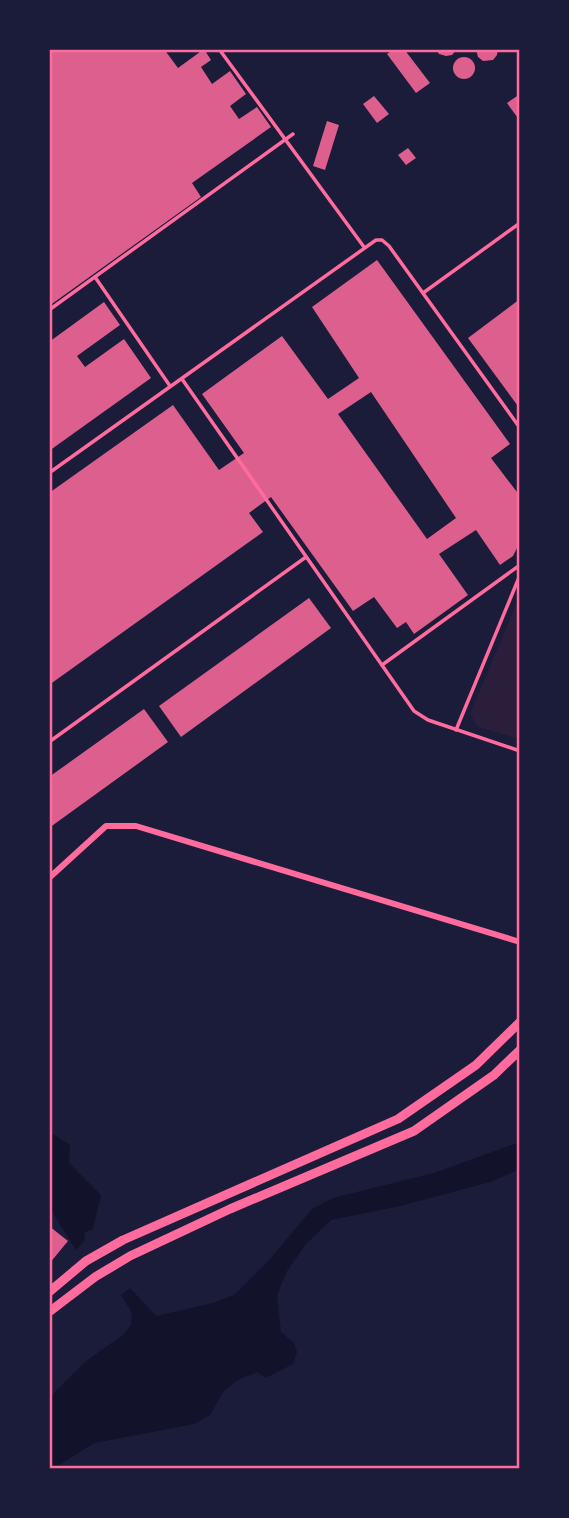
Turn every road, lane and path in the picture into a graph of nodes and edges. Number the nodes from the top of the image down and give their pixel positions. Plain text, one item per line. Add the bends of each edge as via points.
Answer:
1 (219, 49) edge
2 (293, 134) dead end
3 (286, 139) junction
4 (520, 223) edge
5 (364, 247) junction
6 (95, 277) junction
7 (423, 293) junction
8 (49, 310) edge
9 (181, 378) junction
10 (170, 386) junction
11 (520, 428) edge
12 (49, 473) edge
13 (307, 557) junction
14 (520, 565) edge
15 (520, 575) edge
16 (382, 665) junction
17 (456, 730) junction
18 (49, 741) edge
19 (520, 751) edge
20 (49, 878) edge
21 (520, 942) edge
22 (520, 1022) edge
23 (520, 1050) edge
24 (49, 1292) edge
25 (49, 1312) edge

1 - 3 lane
2 - 3 lane
3 - 5 lane
3 - 6 lane
4 - 7 lane
5 - 7 lane via 382,240
5 - 9 lane
6 - 8 lane
6 - 10 lane
7 - 11 lane
9 - 10 lane
9 - 13 lane
10 - 12 lane
13 - 16 lane
13 - 18 lane
14 - 16 lane
15 - 17 lane
16 - 17 lane via 414,711
17 - 19 lane
20 - 21 street via 106,825 136,826
22 - 24 main road via 476,1065 398,1119 123,1240 86,1261
23 - 25 main road via 494,1075 414,1131 130,1256

